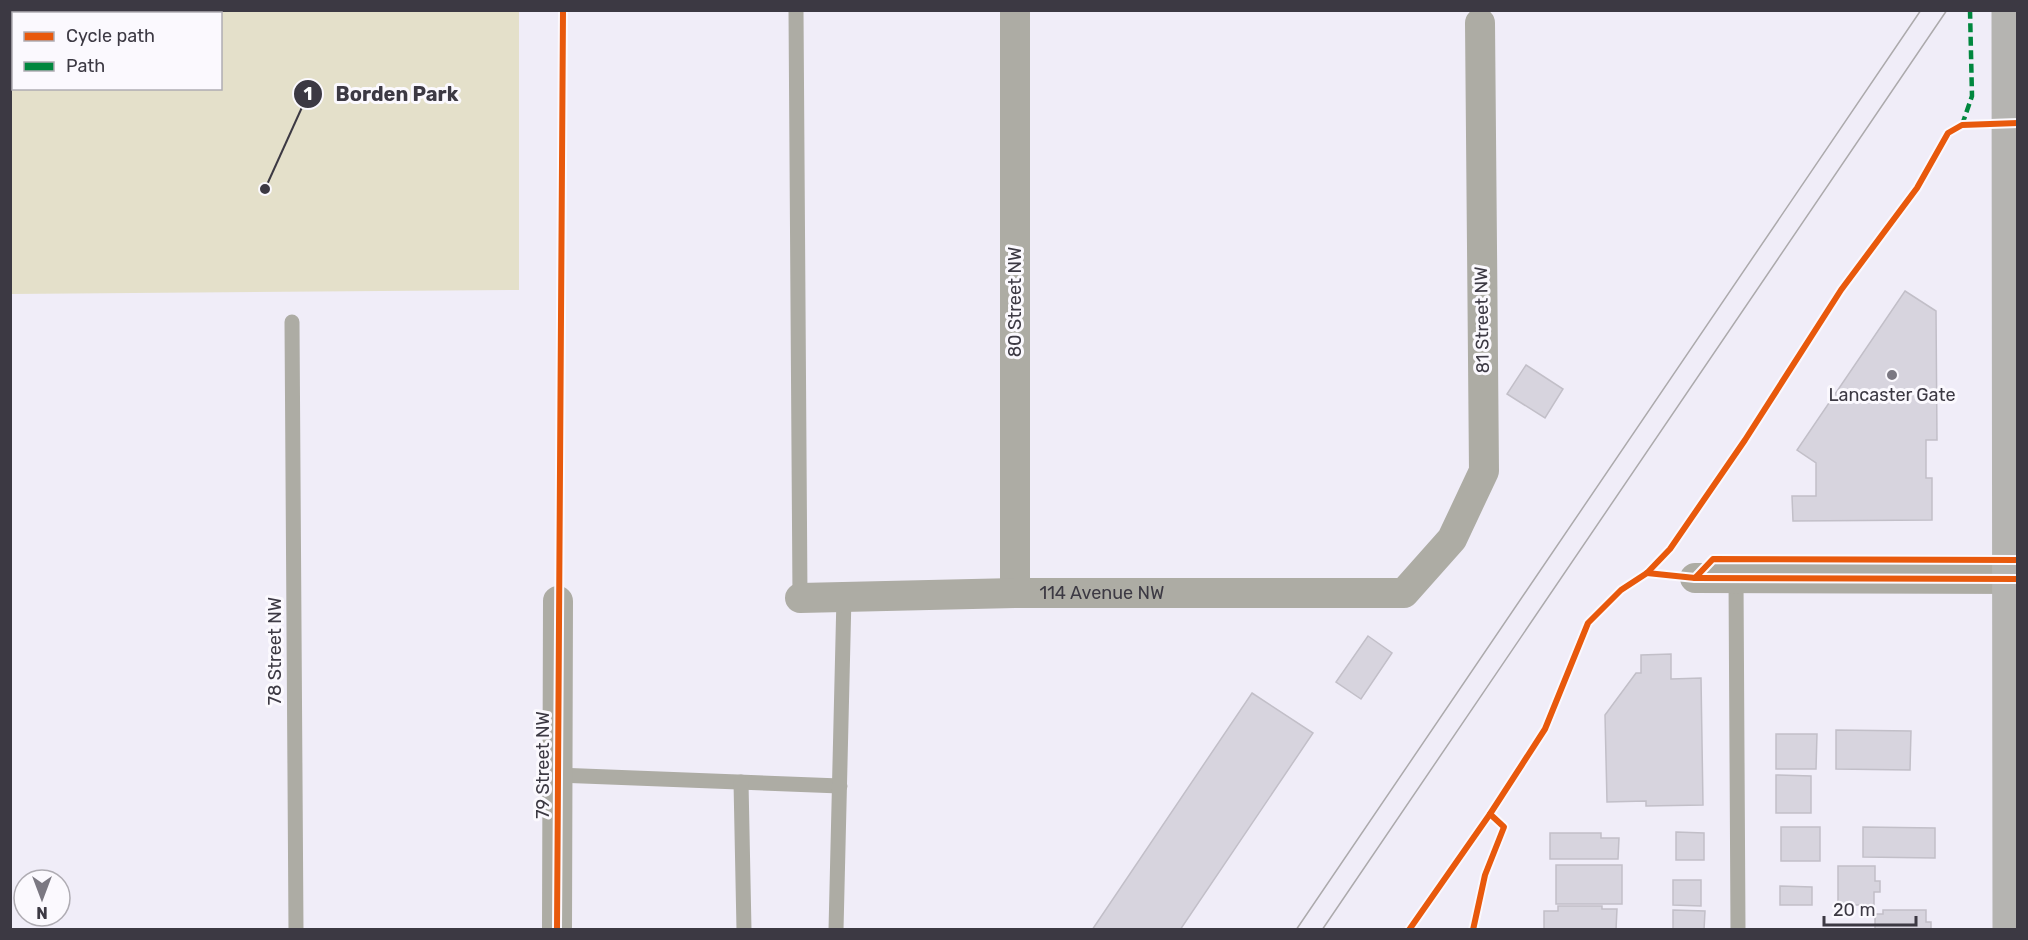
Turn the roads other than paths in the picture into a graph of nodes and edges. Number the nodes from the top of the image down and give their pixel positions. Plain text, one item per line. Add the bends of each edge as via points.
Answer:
1 (796, 10) edge
2 (1016, 10) edge
3 (2008, 10) edge
4 (1480, 23) dead end
5 (292, 322) dead end
6 (1695, 578) dead end
7 (1736, 578) junction
8 (2013, 579) edge
9 (1404, 592) joint
10 (1014, 593) junction
11 (844, 597) junction
12 (800, 598) joint
13 (558, 601) dead end
14 (558, 775) junction
15 (741, 782) junction
16 (840, 786) junction
17 (296, 930) edge
18 (557, 930) edge
19 (744, 930) edge
20 (836, 930) edge
21 (1738, 930) edge
22 (2009, 930) edge

1 - 12 lane
2 - 10 street, 80 Street NW
3 - 8 main road
4 - 9 street, 81 Street NW via 1484,471 1452,539
5 - 17 lane, 78 Street NW
6 - 7 street
7 - 8 street
7 - 21 lane
8 - 22 main road
9 - 10 street, 114 Avenue NW
10 - 11 street, 114 Avenue NW
11 - 12 street, 114 Avenue NW
11 - 16 lane
13 - 14 street, 79 Street NW
14 - 15 lane
14 - 18 street, 79 Street NW
15 - 16 lane
15 - 19 lane
16 - 20 lane

